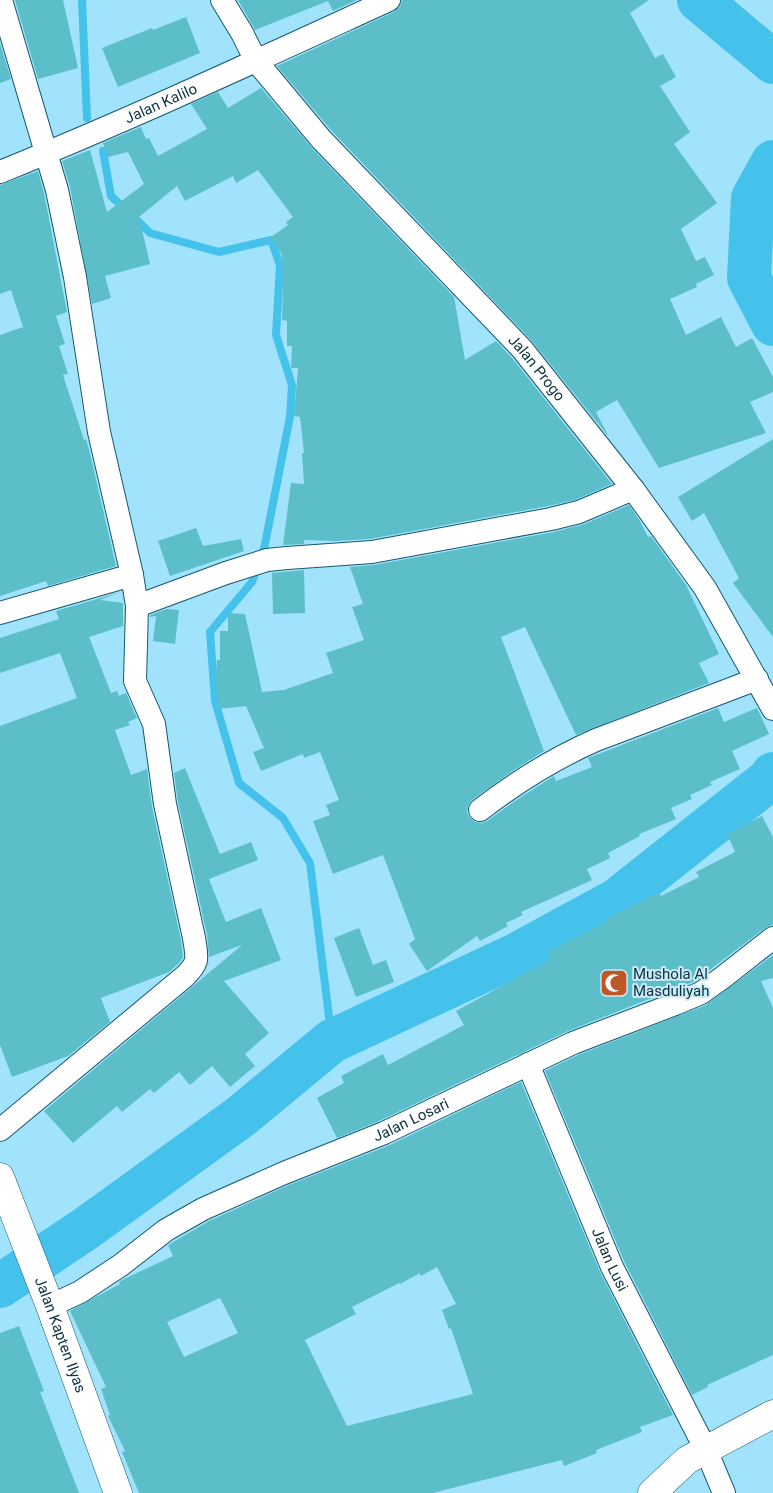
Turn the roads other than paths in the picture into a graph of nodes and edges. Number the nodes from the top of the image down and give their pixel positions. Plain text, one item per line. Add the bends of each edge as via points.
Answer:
1 (1, 0) edge
2 (222, 0) edge
3 (389, 0) edge
4 (256, 61) junction
5 (45, 154) junction
6 (0, 172) edge
7 (633, 489) junction
8 (132, 575) junction
9 (137, 606) junction
10 (0, 614) edge
11 (757, 679) junction
12 (772, 705) edge
13 (480, 810) dead end
14 (773, 938) edge
15 (528, 1064) junction
16 (0, 1130) edge
17 (0, 1177) edge
18 (48, 1301) junction
19 (773, 1414) edge
20 (706, 1450) junction
21 (118, 1493) edge
22 (652, 1493) edge
23 (724, 1493) edge

1 - 5 street
2 - 4 street
3 - 4 street, Jalan Kalilo
4 - 5 street, Jalan Kalilo
4 - 7 street, Jalan Progo via 321,139 522,349
5 - 6 street, Jalan Kalilo
5 - 8 street via 57,190 99,432
7 - 9 street via 579,512 552,519 372,552 266,560
7 - 11 street, Jalan Progo via 705,588
8 - 9 street
8 - 10 street
9 - 16 street via 135,681 154,724 165,804 194,938 196,964
11 - 12 street, Jalan Progo
11 - 13 street via 572,751
14 - 15 street, Jalan Losari via 700,993
15 - 18 street, Jalan Losari via 384,1133 203,1209 166,1230 80,1292
15 - 20 street, Jalan Lusi via 612,1267
17 - 18 street, Jalan Kapten Ilyas
18 - 21 street, Jalan Kapten Ilyas
19 - 20 street
20 - 22 street via 687,1460
20 - 23 street, Jalan Lusi

